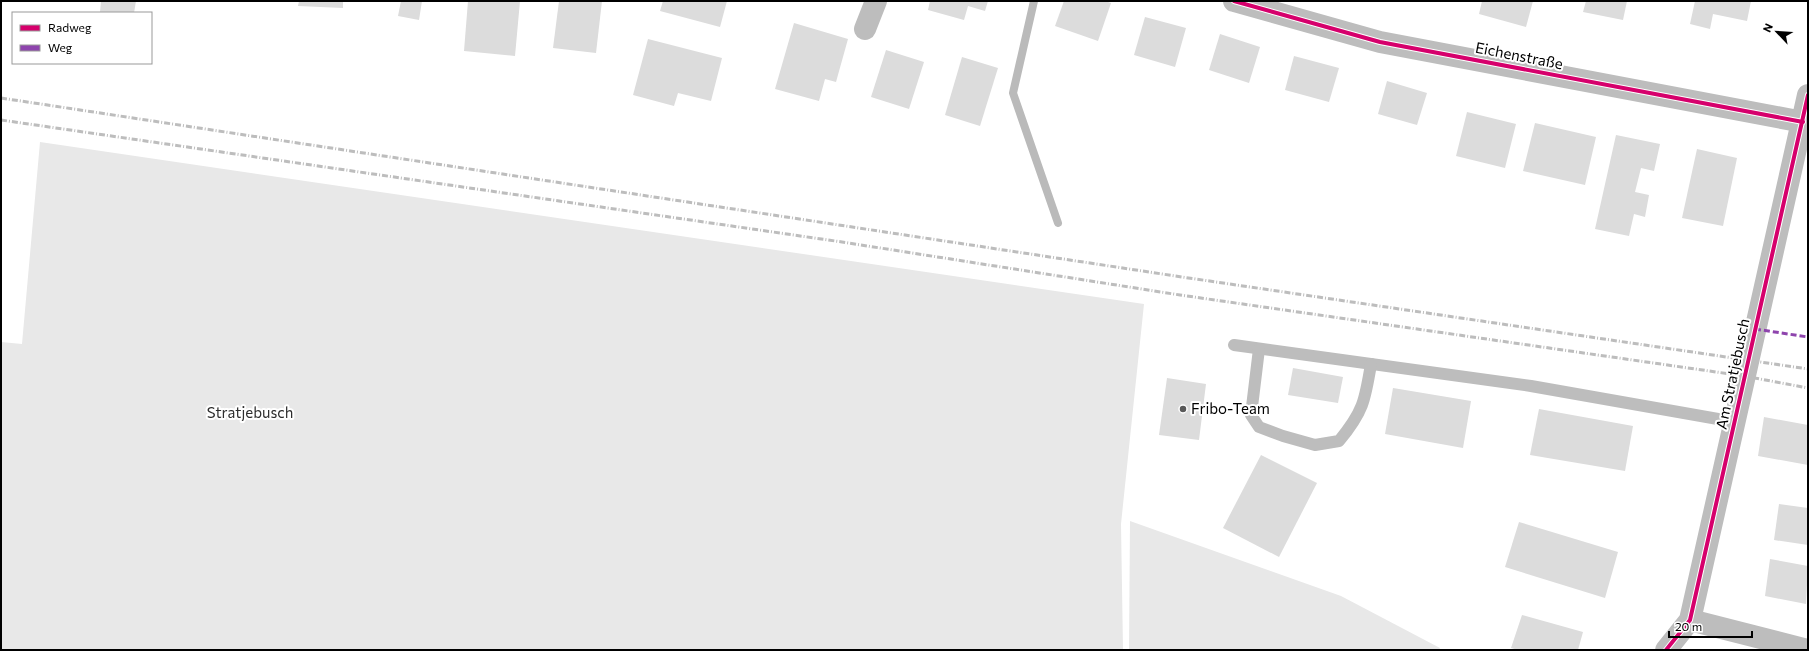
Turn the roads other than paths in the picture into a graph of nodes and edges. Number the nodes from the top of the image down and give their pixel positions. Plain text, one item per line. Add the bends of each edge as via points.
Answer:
1 (876, 1) edge
2 (1234, 1) edge
3 (866, 29) dead end
4 (1808, 95) edge
5 (1802, 122) junction
6 (1234, 345) dead end
7 (1259, 349) junction
8 (1371, 364) junction
9 (1735, 422) junction
10 (1690, 620) junction
11 (1666, 650) edge
12 (1808, 650) edge

1 - 3 street
2 - 5 street, Eichenstraße via 1380,42
4 - 5 street, Am Stratjebusch
5 - 9 street, Am Stratjebusch
6 - 7 lane
7 - 8 lane
7 - 8 lane via 1251,414 1260,427 1315,445 1339,441 1356,420 1365,398
8 - 9 lane via 1531,386
9 - 10 street, Am Stratjebusch
10 - 11 street, Am Stratjebusch
10 - 12 street

